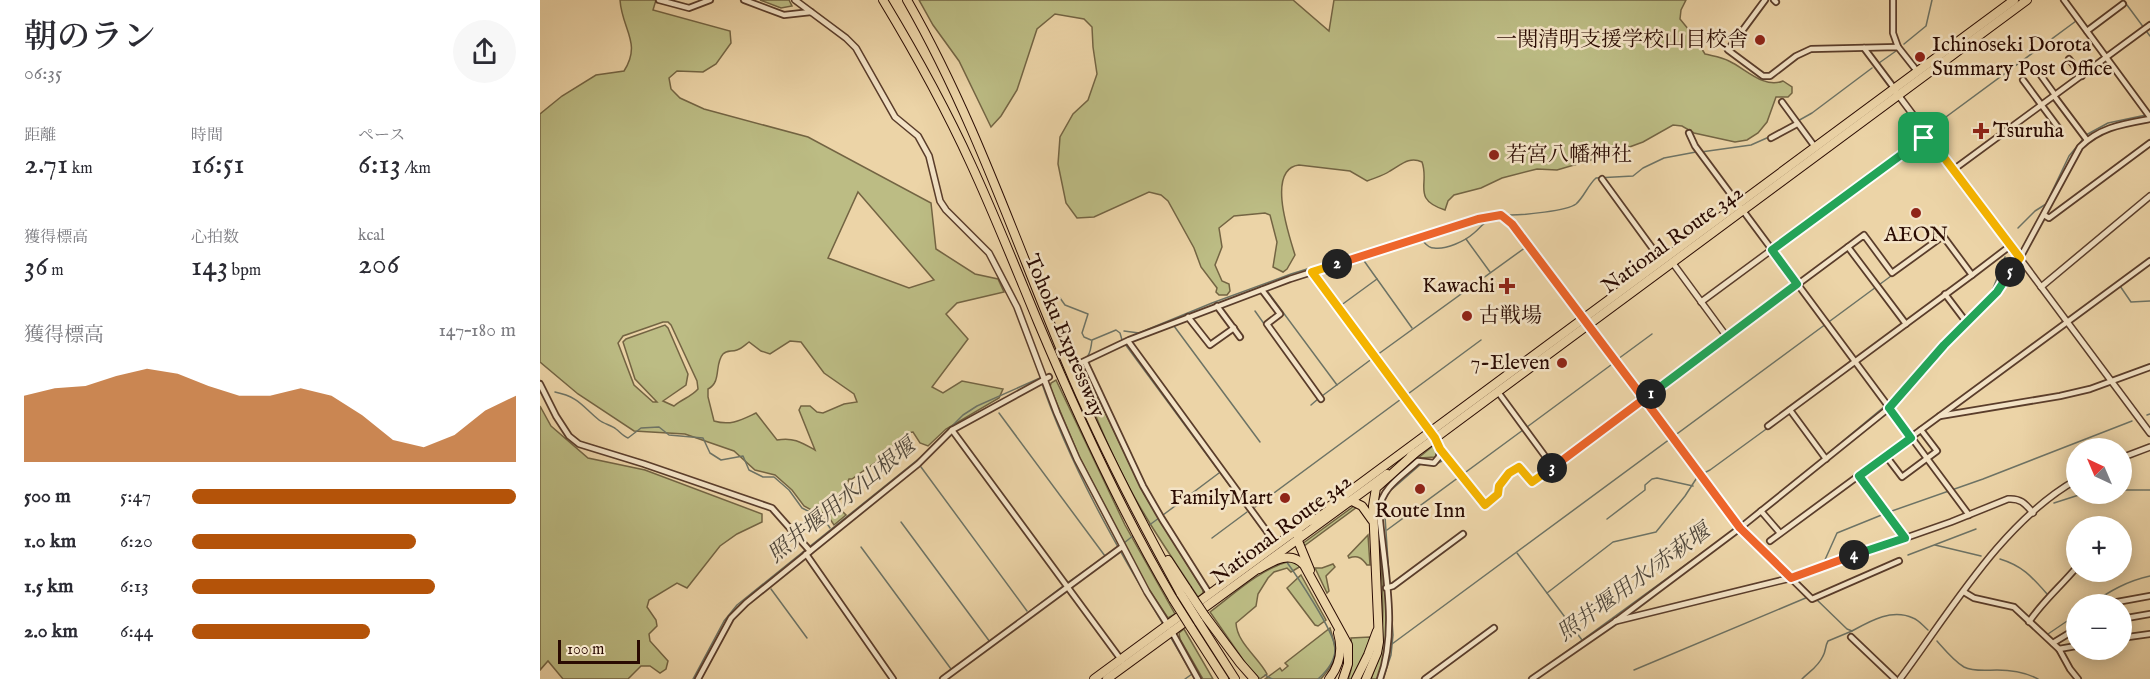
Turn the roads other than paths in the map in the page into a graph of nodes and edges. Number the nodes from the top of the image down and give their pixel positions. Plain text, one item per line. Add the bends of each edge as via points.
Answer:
1 (659, 0) edge
2 (710, 0) edge
3 (744, 0) edge
4 (795, 0) edge
5 (883, 0) edge
6 (908, 0) edge
7 (1765, 0) edge
8 (1893, 0) edge
9 (2014, 0) edge
10 (2027, 0) edge
11 (2064, 0) edge
12 (2123, 4) dead end
13 (811, 12) junction
14 (2150, 25) edge
15 (2087, 31) junction
16 (1898, 47) junction
17 (1864, 48) junction
18 (2107, 58) junction
19 (2069, 59) dead end
20 (2037, 70) dead end
21 (1917, 71) junction
22 (2082, 76) junction
23 (2023, 80) dead end
24 (1896, 92) junction
25 (2054, 96) junction
26 (1782, 102) dead end
27 (2041, 105) junction
28 (2150, 118) edge
29 (1797, 124) junction
30 (2060, 130) dead end
31 (1689, 134) dead end
32 (1927, 135) junction
33 (1771, 138) dead end
34 (2087, 141) junction
35 (2150, 143) edge
36 (1815, 147) junction
37 (1953, 170) junction
38 (1602, 179) dead end
39 (2150, 196) edge
40 (1741, 207) junction
41 (2044, 215) junction
42 (2010, 246) junction
43 (1848, 247) junction
44 (1772, 250) junction
45 (2020, 258) junction
46 (1661, 260) junction
47 (2150, 261) edge
48 (1672, 262) junction
49 (1312, 272) junction
50 (1972, 275) junction
51 (1797, 284) junction
52 (2041, 287) junction
53 (1262, 290) junction
54 (1945, 294) junction
55 (1701, 302) junction
56 (1217, 306) junction
57 (1188, 317) junction
58 (1586, 321) junction
59 (2067, 322) junction
60 (1967, 323) junction
61 (1906, 324) junction
62 (1234, 328) junction
63 (1240, 337) dead end
64 (1727, 337) junction
65 (1128, 341) junction
66 (1085, 362) junction
67 (1854, 362) junction
68 (1074, 366) dead end
69 (2150, 367) edge
70 (1047, 378) junction
71 (2111, 382) junction
72 (540, 384) edge
73 (1497, 391) junction
74 (1322, 399) dead end
75 (1644, 399) junction
76 (1889, 408) junction
77 (1790, 410) junction
78 (1940, 416) junction
79 (1768, 426) dead end
80 (952, 430) junction
81 (1921, 430) junction
82 (2150, 433) edge
83 (1432, 435) junction
84 (1911, 438) junction
85 (2150, 447) edge
86 (1440, 449) junction
87 (1415, 453) junction
88 (2132, 454) edge
89 (1886, 456) junction
90 (1826, 459) junction
91 (1927, 459) junction
92 (1553, 467) junction
93 (1859, 476) junction
94 (2066, 487) edge
95 (1352, 501) junction
96 (1761, 511) junction
97 (2033, 513) junction
98 (1969, 515) junction
99 (1309, 521) junction
100 (1373, 524) junction
101 (1740, 528) junction
102 (1298, 529) junction
103 (1780, 533) junction
104 (1463, 534) dead end
105 (1905, 538) junction
106 (1298, 541) junction
107 (1770, 541) dead end
108 (1276, 544) junction
109 (1122, 546) junction
110 (808, 552) junction
111 (1899, 561) dead end
112 (1259, 569) junction
113 (1791, 578) junction
114 (2066, 579) edge
115 (1313, 580) junction
116 (1068, 586) junction
117 (1386, 588) junction
118 (1184, 592) junction
119 (1964, 592) junction
120 (1209, 594) junction
121 (2150, 596) edge
122 (2132, 599) edge
123 (1214, 602) junction
124 (2150, 614) edge
125 (2132, 617) edge
126 (1334, 621) junction
127 (1616, 621) junction
128 (2029, 622) junction
129 (1378, 627) junction
130 (1170, 628) junction
131 (1494, 628) dead end
132 (2150, 633) edge
133 (2066, 635) edge
134 (2132, 636) edge
135 (1851, 637) dead end
136 (2053, 643) junction
137 (2066, 648) edge
138 (2059, 649) junction
139 (1123, 662) junction
140 (1223, 677) edge
141 (698, 679) edge
142 (893, 679) edge
143 (943, 679) edge
144 (1094, 679) edge
145 (1107, 679) edge
146 (1198, 679) edge
147 (1235, 679) edge
148 (1254, 679) edge
149 (1329, 679) edge
150 (1343, 679) edge
151 (1356, 679) edge
152 (1366, 679) edge
153 (1380, 679) edge
154 (1425, 679) edge
155 (1532, 679) edge
156 (1895, 679) edge
157 (1900, 679) edge
158 (2079, 679) edge

1 - 2 street via 689,8
3 - 13 street via 784,15
4 - 13 street
5 - 140 highway, Tohoku Expressway, bridge via 950,120 1119,500 1173,599
6 - 118 highway, Tohoku Expressway via 964,110 1105,450
7 - 17 street via 1728,50 1763,76 1770,76 1811,49
8 - 16 street via 1893,33
9 - 21 highway, National Route 342
10 - 24 highway, National Route 342
11 - 15 street
12 - 15 street
13 - 70 street via 856,48 895,117 918,136 929,156 940,201 989,253
14 - 18 street
15 - 18 street
16 - 17 street
16 - 21 street
17 - 24 street
18 - 22 street
18 - 28 street
19 - 22 street
20 - 25 street
21 - 24 highway, National Route 342
22 - 25 street
23 - 27 street
24 - 32 street
24 - 36 highway, National Route 342
24 - 40 highway, National Route 342
25 - 27 street
25 - 34 street
26 - 29 street
27 - 30 street
27 - 37 street
28 - 34 street via 2110,127
29 - 33 street
29 - 36 street
31 - 40 street
32 - 37 street
32 - 44 street
34 - 41 street via 2073,158
35 - 41 street via 2049,218
36 - 40 highway, National Route 342
37 - 42 street
38 - 46 street
39 - 52 street
40 - 44 street
40 - 46 highway, National Route 342
40 - 48 highway, National Route 342
41 - 45 street
42 - 45 street
42 - 50 street
43 - 50 street via 1864,235 1892,273 1943,236
43 - 51 street
43 - 61 street
44 - 51 street
44 - 55 street
45 - 52 street
45 - 60 street via 1997,292
46 - 58 highway, National Route 342
47 - 59 street
48 - 55 street
48 - 58 highway, National Route 342
49 - 53 street
49 - 58 street via 1501,215
49 - 83 street
50 - 54 street
51 - 64 street
51 - 67 street
52 - 59 street
53 - 56 street
53 - 74 street via 1280,314 1267,324
54 - 60 street
54 - 61 street
55 - 64 street
56 - 57 street
56 - 62 street
57 - 62 street via 1210,345
57 - 65 street
58 - 73 highway, National Route 342
58 - 75 street
58 - 83 highway, National Route 342
59 - 71 street
59 - 78 street
60 - 76 street
61 - 67 street
62 - 63 street
64 - 75 street
65 - 66 street
65 - 108 street
66 - 68 street
66 - 120 street via 1143,486
67 - 76 street
67 - 77 street
69 - 71 street
70 - 80 street
70 - 109 street via 1077,459
71 - 78 street via 2060,396
71 - 82 street
72 - 110 street via 569,436 579,444 772,508
73 - 83 highway, National Route 342
73 - 92 street
75 - 92 street
75 - 101 street
76 - 84 street
76 - 90 street
77 - 79 street
77 - 90 street
78 - 81 street
80 - 110 street via 911,470
80 - 116 street
81 - 84 street
81 - 91 street via 1937,452
83 - 86 street
83 - 87 highway, National Route 342
83 - 99 highway, National Route 342
84 - 89 street
84 - 91 street
85 - 88 street
86 - 92 street via 1485,505 1498,494 1509,473 1519,467 1532,482
86 - 117 street via 1437,460 1418,461 1380,499
87 - 95 highway, National Route 342
87 - 100 highway via 1376,488
89 - 91 street via 1902,477
89 - 93 street
90 - 96 street
91 - 98 street
93 - 103 street
93 - 105 street
94 - 97 street
95 - 99 highway via 1337,504
95 - 100 highway via 1367,512
95 - 106 highway, National Route 342
96 - 101 street
96 - 103 street
97 - 98 street via 2017,498
97 - 119 street via 1995,550
98 - 105 street
99 - 102 highway, National Route 342
100 - 129 highway
101 - 113 street
101 - 127 street
102 - 106 highway
102 - 108 highway, National Route 342
103 - 107 street
104 - 117 street
105 - 113 street
106 - 112 highway, National Route 342
106 - 115 highway
108 - 120 highway, National Route 342
109 - 116 street
109 - 130 street
110 - 141 street via 731,618
110 - 142 street
111 - 113 street via 1812,598
112 - 115 highway via 1277,559 1292,558 1301,562
112 - 123 highway, National Route 342
113 - 127 street
114 - 128 street via 2041,603
115 - 126 highway
116 - 139 street
116 - 143 street
117 - 153 street via 1389,635
118 - 147 highway, Tohoku Expressway, bridge
118 - 148 highway, bridge
119 - 128 street via 2014,607
119 - 157 street
120 - 123 street
120 - 130 highway, National Route 342
121 - 122 street
123 - 130 highway, National Route 342
124 - 125 street
126 - 149 highway via 1341,647
126 - 150 highway via 1349,652
127 - 155 street
128 - 136 street
129 - 151 highway
129 - 152 highway via 1377,653
130 - 139 highway, National Route 342
130 - 146 street
131 - 154 street
132 - 134 street
133 - 136 street
135 - 156 street
136 - 138 street
137 - 138 street
138 - 158 street
139 - 144 highway, National Route 342
139 - 145 highway, National Route 342

